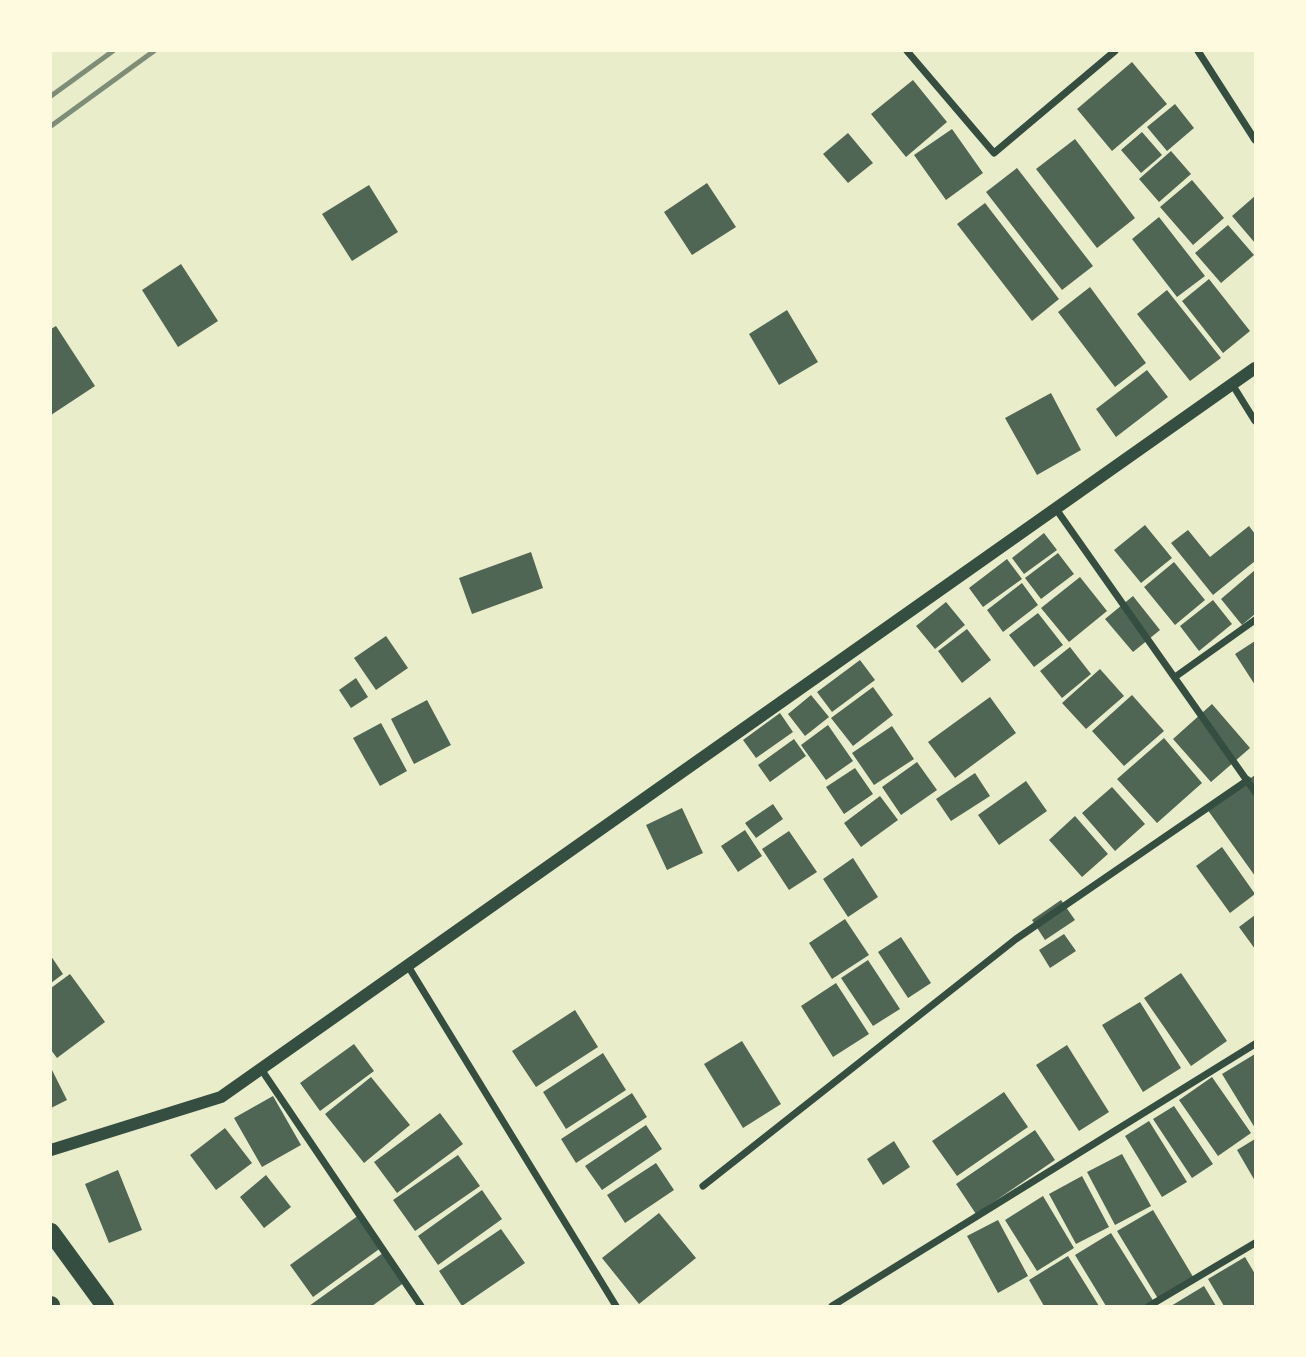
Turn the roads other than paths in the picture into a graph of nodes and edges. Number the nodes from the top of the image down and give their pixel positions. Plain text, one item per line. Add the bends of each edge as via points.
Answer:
1 (907, 51) edge
2 (1115, 51) edge
3 (1198, 51) edge
4 (1255, 140) edge
5 (1255, 368) edge
6 (1233, 384) junction
7 (1255, 421) edge
8 (1056, 509) junction
9 (1255, 620) edge
10 (1175, 677) junction
11 (1248, 780) junction
12 (1255, 792) edge
13 (408, 966) junction
14 (1255, 1044) edge
15 (261, 1069) junction
16 (51, 1150) edge
17 (703, 1186) dead end
18 (51, 1232) edge
19 (1255, 1243) edge
20 (105, 1306) edge
21 (421, 1306) edge
22 (616, 1306) edge
23 (832, 1306) edge
24 (1149, 1306) edge

1 - 2 street via 994,153
3 - 4 street
5 - 6 street
6 - 7 street
6 - 8 street
8 - 10 street
8 - 13 street
9 - 10 street
10 - 11 street
11 - 12 street
11 - 17 street via 1016,939
13 - 15 street
13 - 22 street
14 - 23 street
15 - 16 street via 221,1097
15 - 21 street
18 - 20 main road
19 - 24 street

